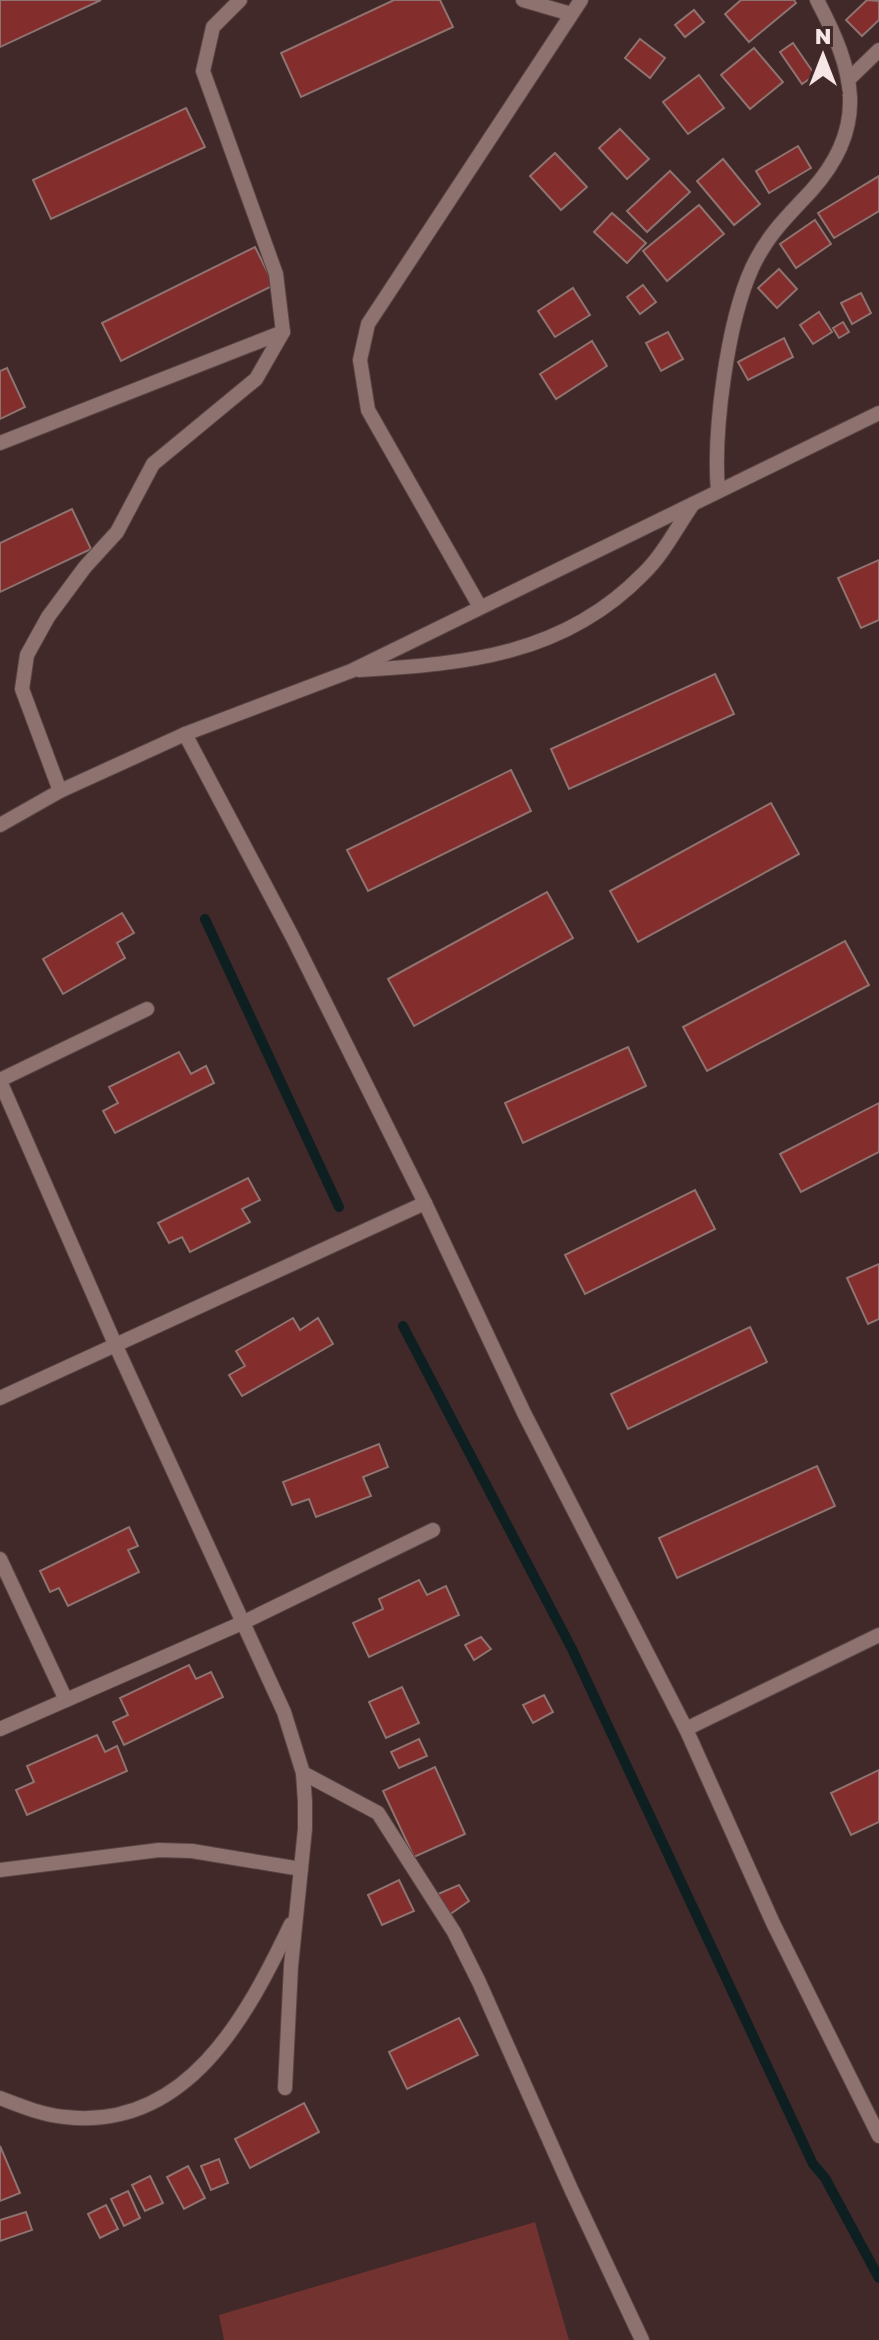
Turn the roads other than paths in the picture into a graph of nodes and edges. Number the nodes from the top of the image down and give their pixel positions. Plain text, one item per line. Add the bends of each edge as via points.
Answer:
1 (240, 0) edge
2 (523, 0) edge
3 (581, 0) edge
4 (817, 0) edge
5 (571, 14) junction
6 (879, 50) edge
7 (849, 79) junction
8 (283, 332) junction
9 (879, 413) edge
10 (0, 443) edge
11 (718, 491) junction
12 (694, 503) junction
13 (480, 607) junction
14 (351, 671) junction
15 (185, 734) junction
16 (60, 791) junction
17 (0, 825) edge
18 (147, 1009) dead end
19 (0, 1080) edge
20 (425, 1203) junction
21 (115, 1344) junction
22 (0, 1398) edge
23 (433, 1530) dead end
24 (0, 1559) edge
25 (242, 1623) junction
26 (879, 1635) edge
27 (66, 1700) junction
28 (0, 1729) edge
29 (686, 1729) junction
30 (303, 1773) junction
31 (301, 1869) junction
32 (0, 1870) edge
33 (297, 1912) junction
34 (285, 2088) dead end
35 (0, 2098) edge
36 (877, 2126) edge
37 (642, 2340) edge

1 - 8 lane via 213,27 203,71 276,274
2 - 5 lane
3 - 5 lane
4 - 7 lane via 837,38
5 - 13 lane via 368,324 360,360 368,410
6 - 7 lane
7 - 11 lane via 851,103 836,159 768,239 738,306 716,461
8 - 10 lane
8 - 16 lane via 256,379 153,464 117,532 48,617 27,655 22,689
9 - 11 lane
11 - 12 lane
12 - 13 lane
12 - 14 lane via 646,572 608,607 555,636 499,655
13 - 14 lane
14 - 15 lane
15 - 16 lane
15 - 20 lane
16 - 17 lane
18 - 19 lane
19 - 21 lane
20 - 21 lane
20 - 29 lane via 524,1413
21 - 22 lane
21 - 25 lane
23 - 25 lane
24 - 27 lane
25 - 27 lane
25 - 30 lane via 284,1712
26 - 29 lane
27 - 28 lane
29 - 36 lane via 773,1923
30 - 31 lane
30 - 37 lane via 378,1813 454,1932
31 - 32 lane via 159,1850
31 - 33 lane
33 - 34 lane
33 - 35 lane via 253,2001 216,2054 186,2083 149,2104 110,2116 66,2118

